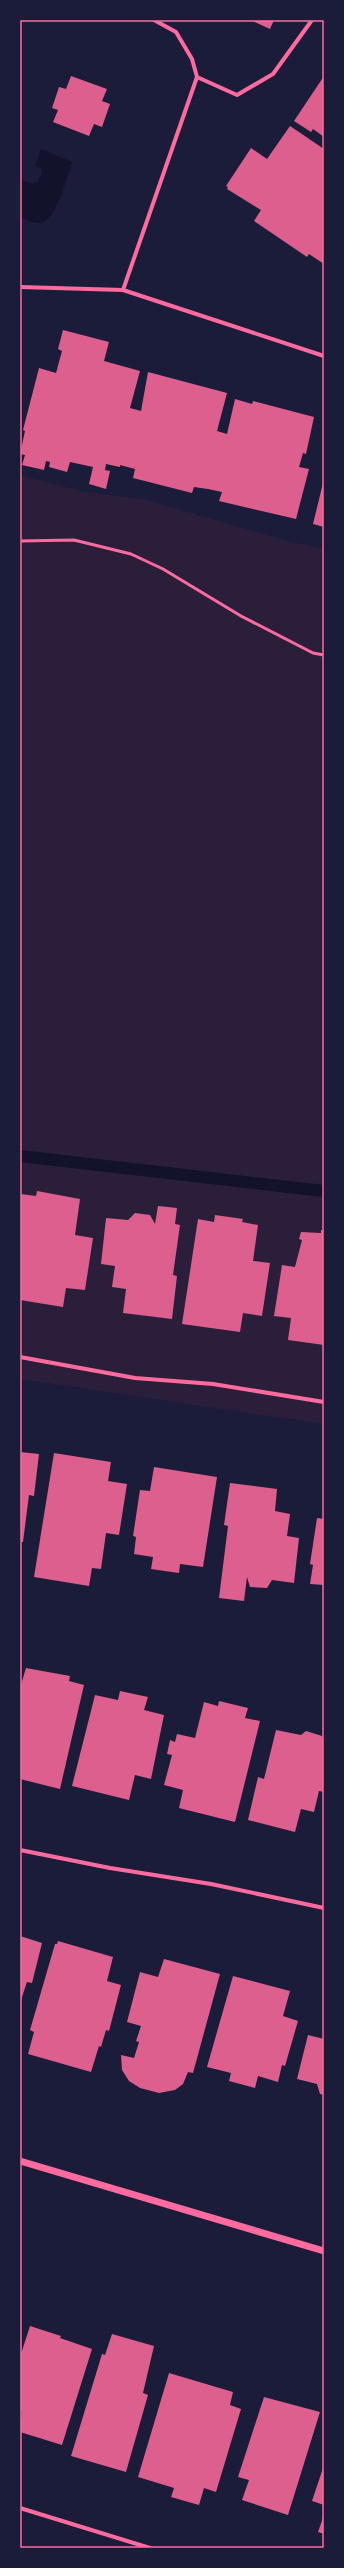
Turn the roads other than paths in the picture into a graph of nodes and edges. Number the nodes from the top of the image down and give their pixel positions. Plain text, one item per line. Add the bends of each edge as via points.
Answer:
1 (154, 20) edge
2 (312, 20) edge
3 (197, 77) junction
4 (20, 287) edge
5 (123, 290) junction
6 (324, 356) edge
7 (20, 541) edge
8 (324, 655) edge
9 (20, 1357) edge
10 (324, 1402) edge
11 (20, 1850) edge
12 (324, 1908) edge
13 (20, 2161) edge
14 (324, 2251) edge
15 (20, 2508) edge
16 (150, 2548) edge

1 - 3 street via 176,32 192,59
2 - 3 street via 273,74 237,95
3 - 5 street
4 - 5 street
5 - 6 street
7 - 8 lane via 74,540 131,554 163,569 241,616 313,653
9 - 10 street via 135,1378 213,1384
11 - 12 street via 211,1884
13 - 14 street
15 - 16 street

